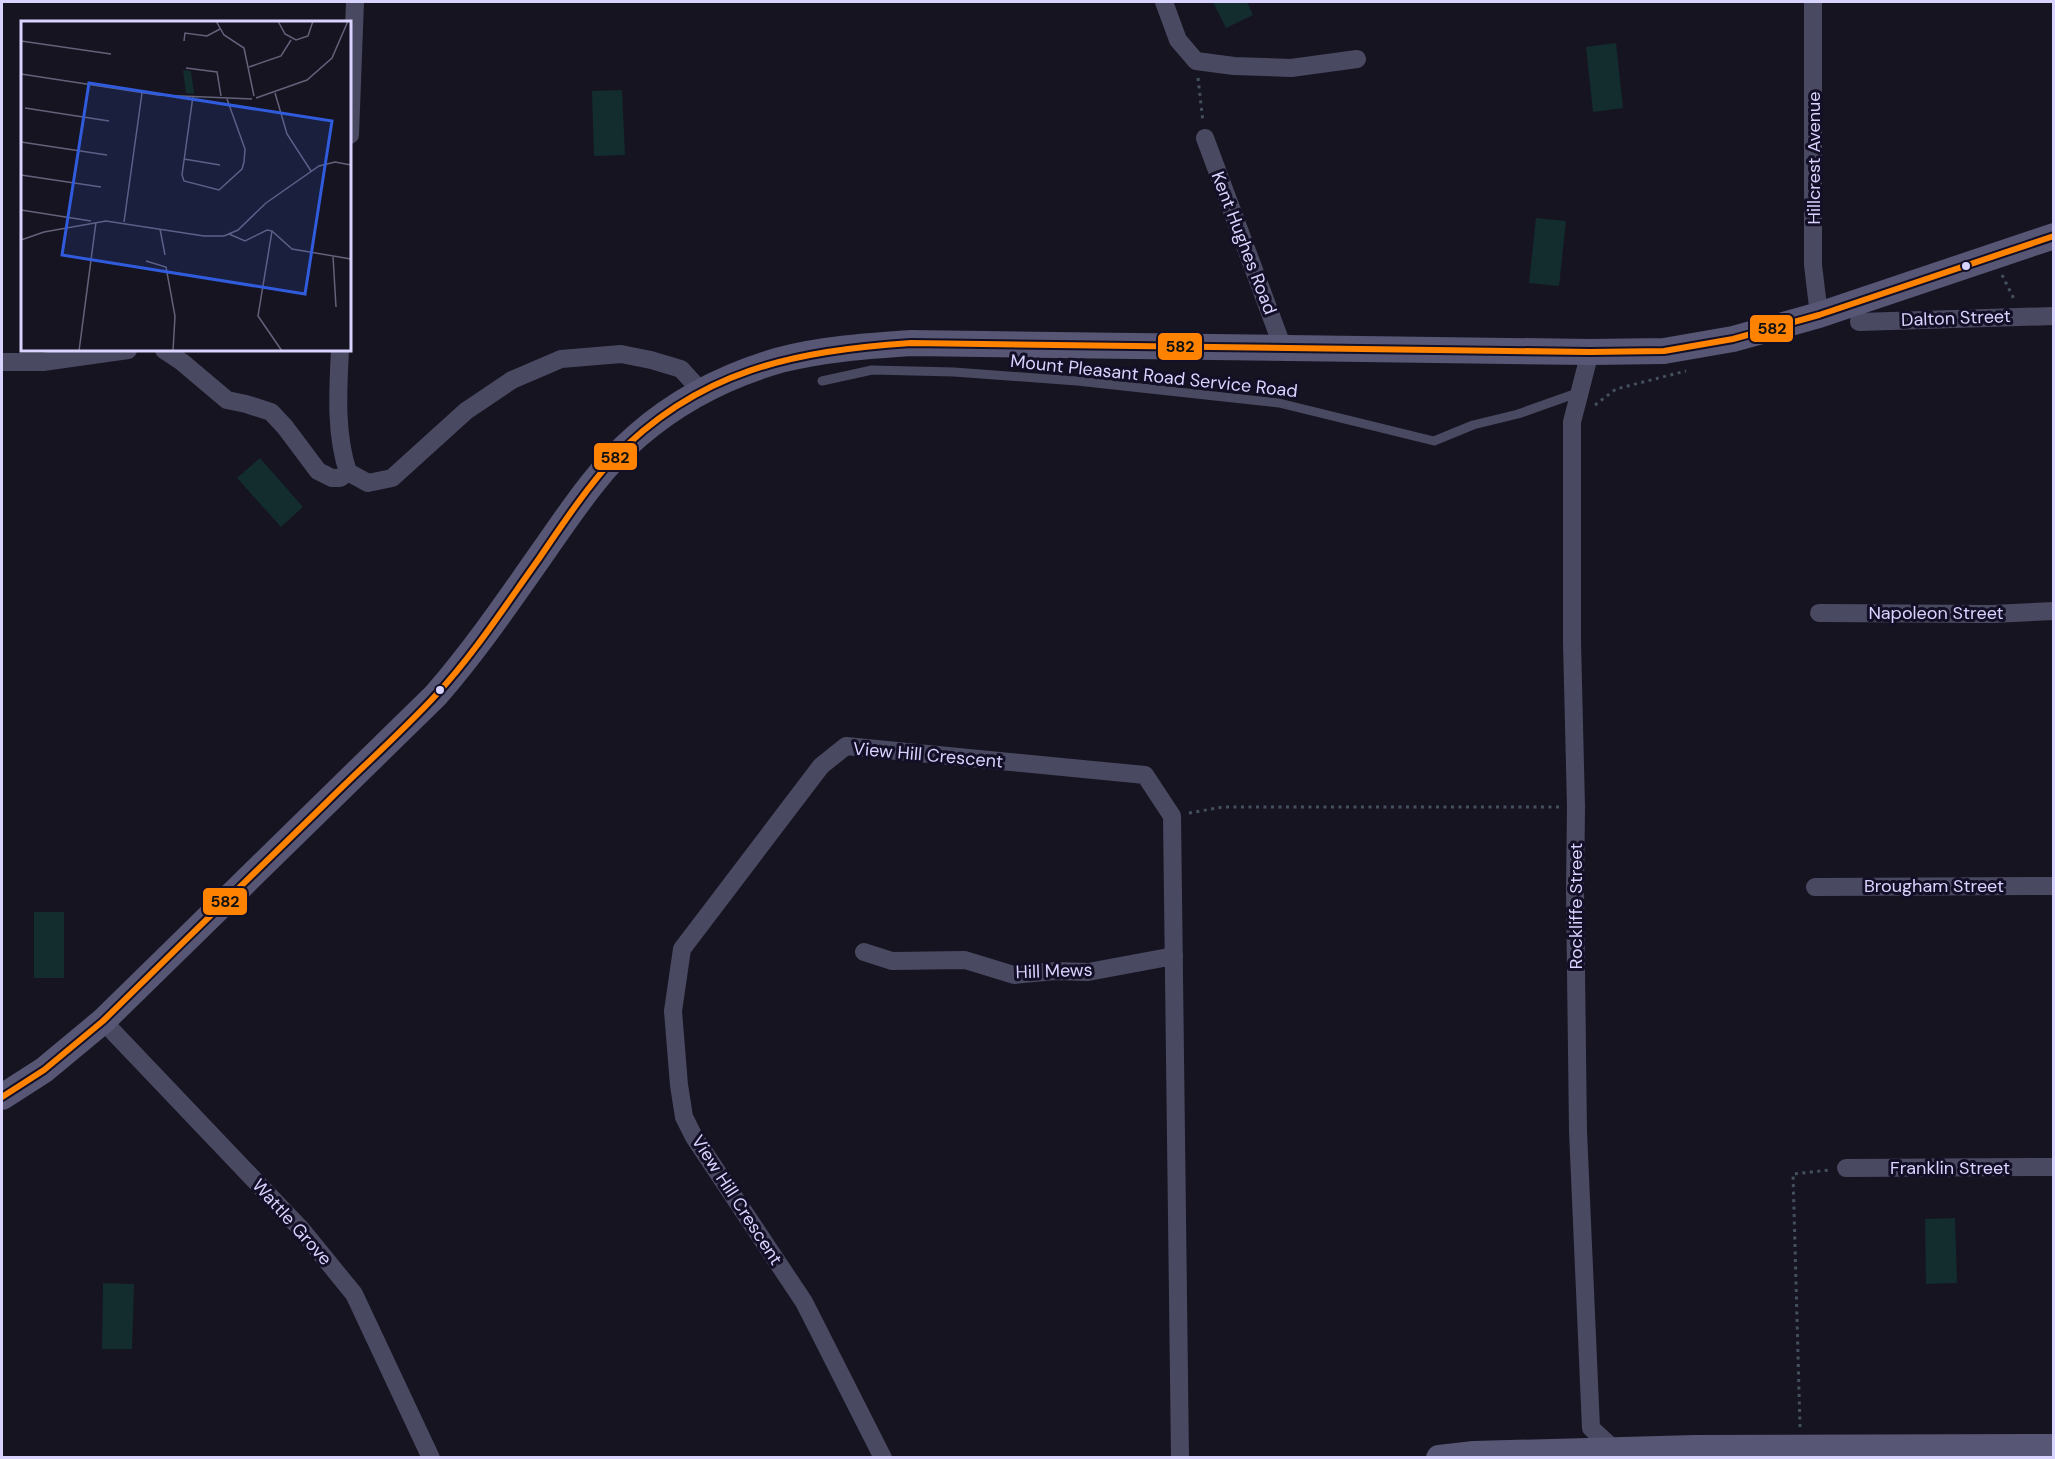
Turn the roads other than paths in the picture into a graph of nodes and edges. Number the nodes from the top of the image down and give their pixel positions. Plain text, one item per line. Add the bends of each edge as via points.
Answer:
1 (356, 2) edge
2 (1164, 2) edge
3 (1813, 2) edge
4 (1357, 59) dead end
5 (351, 113) edge
6 (1204, 138) road end
7 (2054, 236) edge
8 (1819, 315) junction
9 (2054, 316) edge
10 (1859, 322) dead end
11 (1283, 348) junction
12 (121, 351) edge
13 (166, 351) edge
14 (340, 351) edge
15 (1590, 352) junction
16 (2, 362) edge
17 (822, 381) dead end
18 (701, 391) junction
19 (1580, 392) junction
20 (348, 471) junction
21 (2054, 611) edge
22 (1819, 614) dead end
23 (1815, 886) dead end
24 (2054, 886) edge
25 (864, 952) dead end
26 (1174, 956) junction
27 (103, 1021) junction
28 (2, 1096) edge
29 (2054, 1167) edge
30 (1846, 1168) road end
31 (2054, 1447) edge
32 (1616, 1451) junction
33 (431, 1458) edge
34 (883, 1458) edge
35 (1180, 1458) edge
36 (1439, 1458) edge

1 - 5 street
2 - 4 street via 1178,40 1196,61 1291,68
3 - 8 street, Hillcrest Avenue via 1813,265
6 - 11 street, Kent Hughes Road
7 - 8 street
8 - 15 street via 1733,339 1664,351
9 - 10 street, Dalton Street
11 - 15 street
11 - 18 street via 911,343 846,348 781,360
12 - 16 street via 43,362
13 - 20 street via 227,400 271,412 318,471 332,478 340,478
14 - 20 street via 338,405
15 - 19 street, Rockliffe Street
17 - 19 lane, Mount Pleasant Road Service Road via 872,370 1077,381 1279,403 1434,441
18 - 20 street via 681,369 651,360 621,354 561,359 512,380 466,411 392,478 368,483
18 - 27 street via 636,437 604,470 460,668 436,695
19 - 32 street, Rockliffe Street via 1572,422 1578,1131 1591,1428
21 - 22 street, Napoleon Street
23 - 24 street, Brougham Street
25 - 26 street, Hill Mews via 892,961 965,960 1014,975 1088,972
26 - 34 street, View Hill Crescent via 1172,816 1145,776 846,746 821,766 682,950 673,1011 684,1117 804,1302
26 - 35 street
27 - 28 street via 44,1070
27 - 33 street, Wattle Grove via 301,1229 354,1294
29 - 30 street, Franklin Street
31 - 32 street
32 - 36 street

